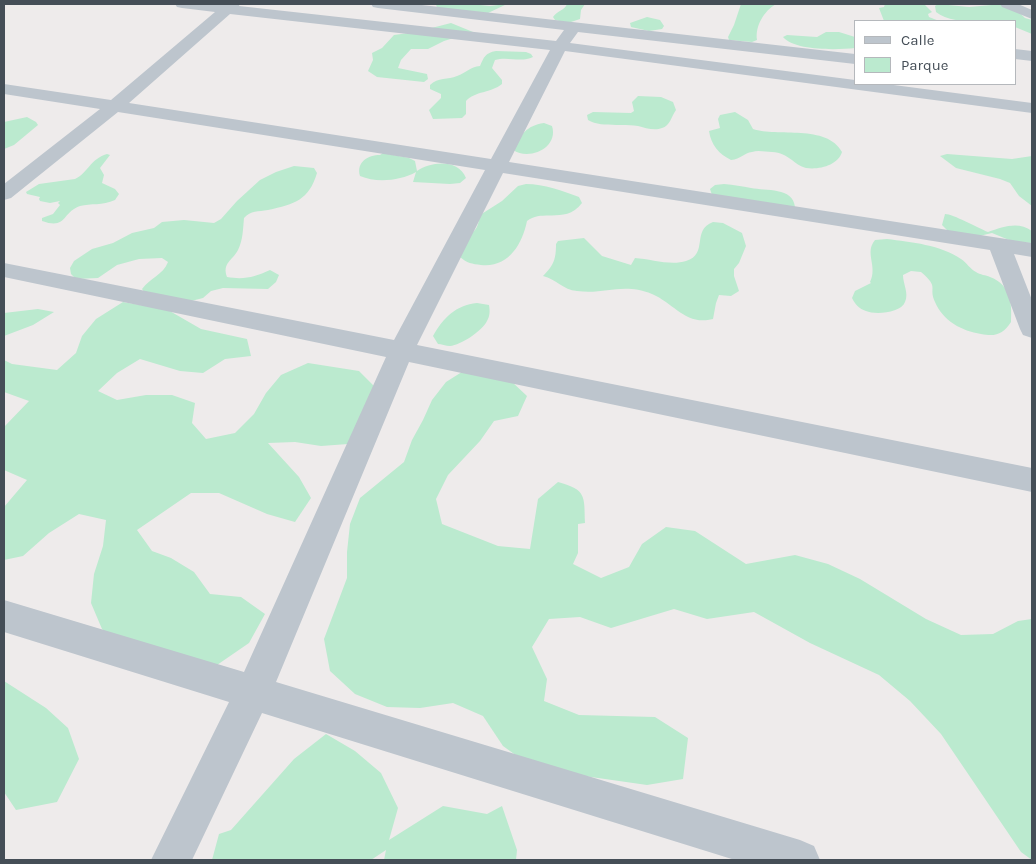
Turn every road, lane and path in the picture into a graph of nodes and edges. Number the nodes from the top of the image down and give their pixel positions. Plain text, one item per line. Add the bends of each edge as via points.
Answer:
1 (182, 4) edge
2 (378, 4) edge
3 (1007, 4) edge
4 (1025, 4) edge
5 (230, 7) edge
6 (1032, 7) edge
7 (1032, 15) edge
8 (560, 27) junction
9 (1016, 54) edge
10 (1032, 56) edge
11 (854, 60) edge
12 (854, 77) edge
13 (898, 85) edge
14 (4, 89) edge
15 (115, 106) junction
16 (1032, 108) edge
17 (498, 166) junction
18 (4, 194) edge
19 (998, 245) junction
20 (1032, 250) edge
21 (4, 270) edge
22 (1032, 329) edge
23 (401, 351) junction
24 (1032, 480) edge
25 (4, 616) edge
26 (253, 692) junction
27 (171, 860) edge
28 (800, 860) edge

1 - 5 street
2 - 8 street
3 - 7 street
4 - 6 street
5 - 8 street
5 - 15 street
8 - 11 street
8 - 12 street
8 - 17 street
9 - 10 street
13 - 16 street
14 - 15 street
15 - 17 street
15 - 18 street
17 - 19 street
17 - 23 street
19 - 20 street
19 - 22 street
21 - 23 street
23 - 24 street
23 - 26 street
25 - 26 street
26 - 27 street
26 - 28 street

